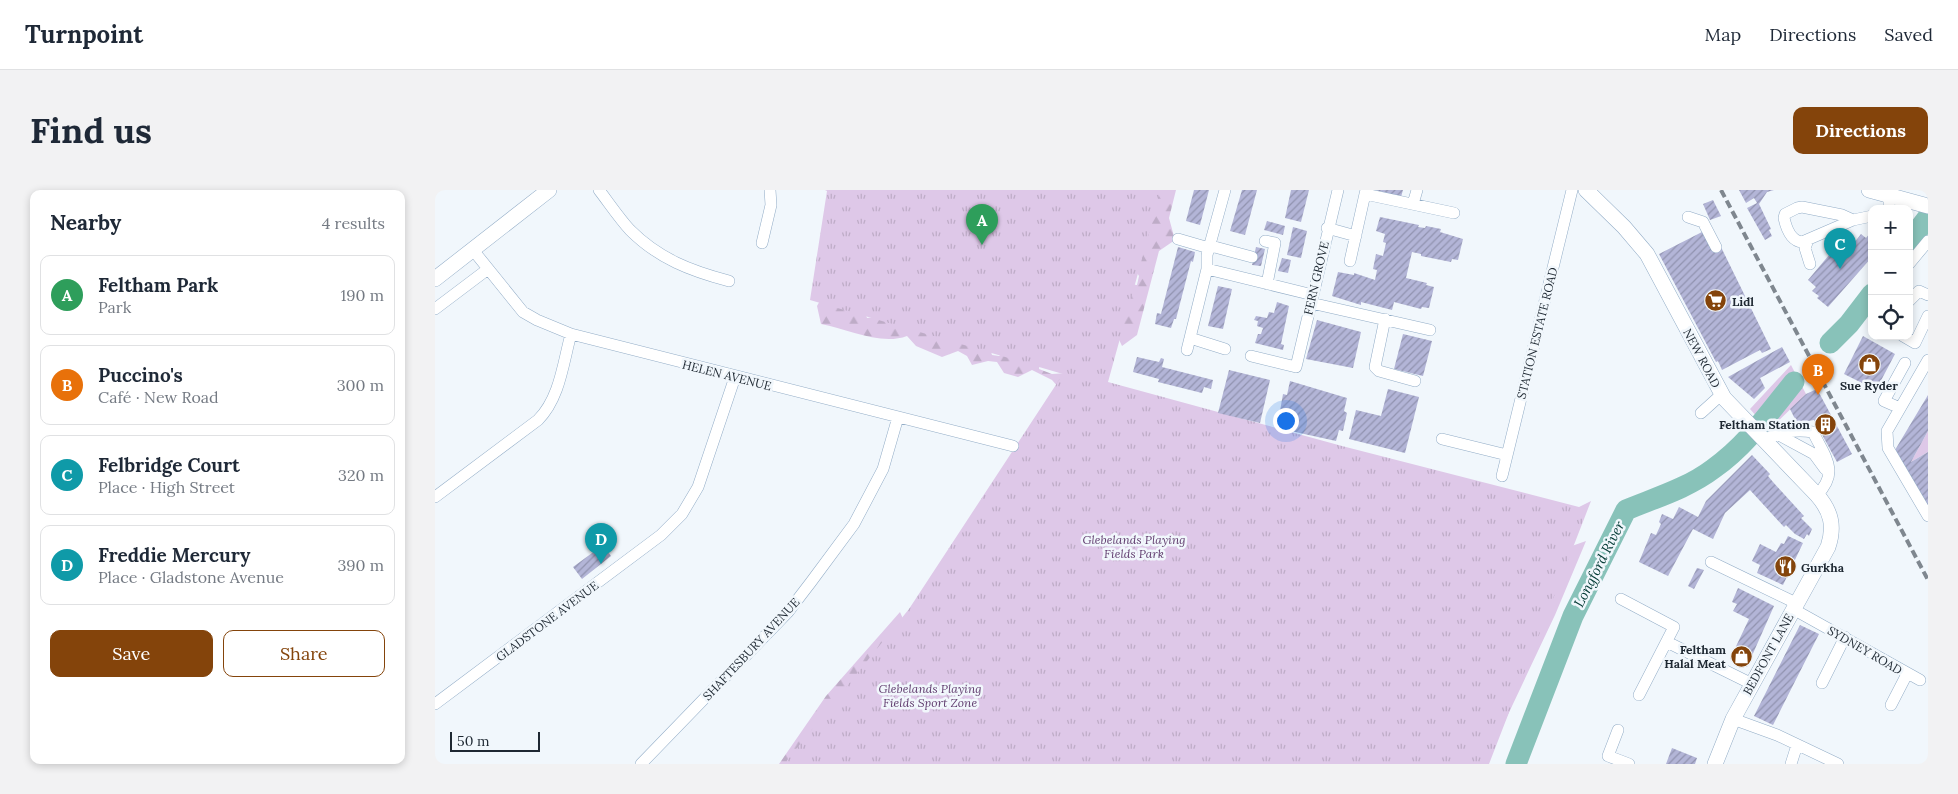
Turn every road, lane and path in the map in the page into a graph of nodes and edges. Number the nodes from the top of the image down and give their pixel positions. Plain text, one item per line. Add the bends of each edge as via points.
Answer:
1 (549, 190) edge
2 (599, 190) edge
3 (770, 190) edge
4 (1225, 190) edge
5 (1338, 190) edge
6 (1417, 190) edge
7 (1573, 190) edge
8 (1585, 190) edge
9 (1869, 190) edge
10 (1366, 192) edge
11 (1888, 198) edge
12 (1413, 204) junction
13 (1925, 206) edge
14 (1454, 213) dead end
15 (1868, 217) edge
16 (1688, 218) dead end
17 (1853, 220) junction
18 (1327, 228) junction
19 (1356, 236) junction
20 (1178, 239) dead end
21 (1808, 240) junction
22 (1265, 241) dead end
23 (1928, 242) edge
24 (762, 243) dead end
25 (1210, 247) junction
26 (1716, 247) dead end
27 (473, 250) junction
28 (1252, 256) dead end
29 (1913, 259) edge
30 (1350, 261) dead end
31 (1810, 264) dead end
32 (1207, 268) junction
33 (488, 270) junction
34 (435, 279) edge
35 (729, 281) dead end
36 (1267, 284) junction
37 (1928, 295) edge
38 (1913, 297) edge
39 (1312, 299) junction
40 (435, 309) edge
41 (1385, 319) junction
42 (1927, 322) edge
43 (1431, 330) dead end
44 (571, 334) junction
45 (1190, 338) junction
46 (1911, 340) edge
47 (1225, 349) dead end
48 (1187, 350) dead end
49 (1251, 356) dead end
50 (1928, 360) edge
51 (1905, 363) dead end
52 (735, 377) junction
53 (1415, 381) dead end
54 (1722, 394) junction
55 (1900, 408) junction
56 (1701, 413) dead end
57 (898, 417) junction
58 (1768, 436) junction
59 (1442, 439) dead end
60 (1013, 446) dead end
61 (1507, 455) junction
62 (1502, 476) dead end
63 (1829, 479) junction
64 (1817, 495) junction
65 (435, 497) edge
66 (1928, 516) edge
67 (1828, 547) joint
68 (1711, 562) dead end
69 (1621, 600) dead end
70 (1794, 606) junction
71 (1845, 637) junction
72 (1667, 642) junction
73 (1907, 674) junction
74 (1920, 680) dead end
75 (1822, 683) dead end
76 (1752, 684) junction
77 (1639, 695) dead end
78 (435, 704) edge
79 (1891, 705) dead end
80 (1733, 719) junction
81 (1618, 730) dead end
82 (1797, 744) junction
83 (1607, 760) edge
84 (641, 764) edge
85 (1629, 764) edge
86 (1715, 764) edge
87 (1791, 764) edge
88 (1838, 764) edge

1 - 27 main road
2 - 35 street via 630,230 659,254 693,271
3 - 24 street via 771,205
4 - 25 street
5 - 18 street, FERN GROVE
6 - 12 street
7 - 61 street, STATION ESTATE ROAD
8 - 54 main road, NEW ROAD via 1647,254
9 - 11 main road
10 - 12 street
10 - 19 street
11 - 13 main road
12 - 14 street
15 - 17 street
16 - 26 street via 1703,222
17 - 21 street
17 - 21 street via 1802,207 1785,214 1784,221 1793,238 1797,242
18 - 19 street
18 - 39 street, FERN GROVE
19 - 30 street
20 - 25 street
21 - 31 street via 1805,248
22 - 36 street via 1275,243
23 - 29 street
25 - 28 street
25 - 32 street
27 - 33 street, HELEN AVENUE
27 - 34 main road
32 - 36 street
32 - 45 street
33 - 40 street
33 - 44 street, HELEN AVENUE via 523,312
36 - 39 street
37 - 38 street via 1919,291
39 - 41 street
39 - 49 street, FERN GROVE via 1296,367
41 - 43 street
41 - 53 street via 1375,367
42 - 46 street via 1915,342
44 - 52 street, HELEN AVENUE
44 - 65 street via 554,397 546,412
45 - 47 street
45 - 48 street
50 - 55 street
51 - 55 street via 1884,401
52 - 57 street, HELEN AVENUE
52 - 78 street, GLADSTONE AVENUE via 698,487 682,514 661,535
54 - 56 street
54 - 58 main road, NEW ROAD via 1741,415
55 - 66 street via 1887,431 1888,448
57 - 60 street, HELEN AVENUE
57 - 84 street, SHAFTESBURY AVENUE via 883,469 853,524 811,582 788,612
58 - 63 street via 1814,454
58 - 63 street via 1813,432 1830,467
58 - 64 main road, NEW ROAD
59 - 61 street
61 - 62 street, STATION ESTATE ROAD
63 - 64 street
64 - 67 main road, NEW ROAD via 1830,513 1832,530
67 - 70 main road, BEDFONT LANE
68 - 70 street, SYDNEY ROAD
69 - 72 street via 1675,627
70 - 71 street, SYDNEY ROAD
70 - 76 main road, BEDFONT LANE
71 - 73 street, SYDNEY ROAD
71 - 75 street
72 - 76 street
72 - 77 street
73 - 74 street
73 - 79 street, SYDNEY ROAD
76 - 80 main road, BEDFONT LANE
80 - 82 street
80 - 86 main road, BEDFONT LANE
81 - 83 street
82 - 87 street
82 - 88 street
83 - 85 street

